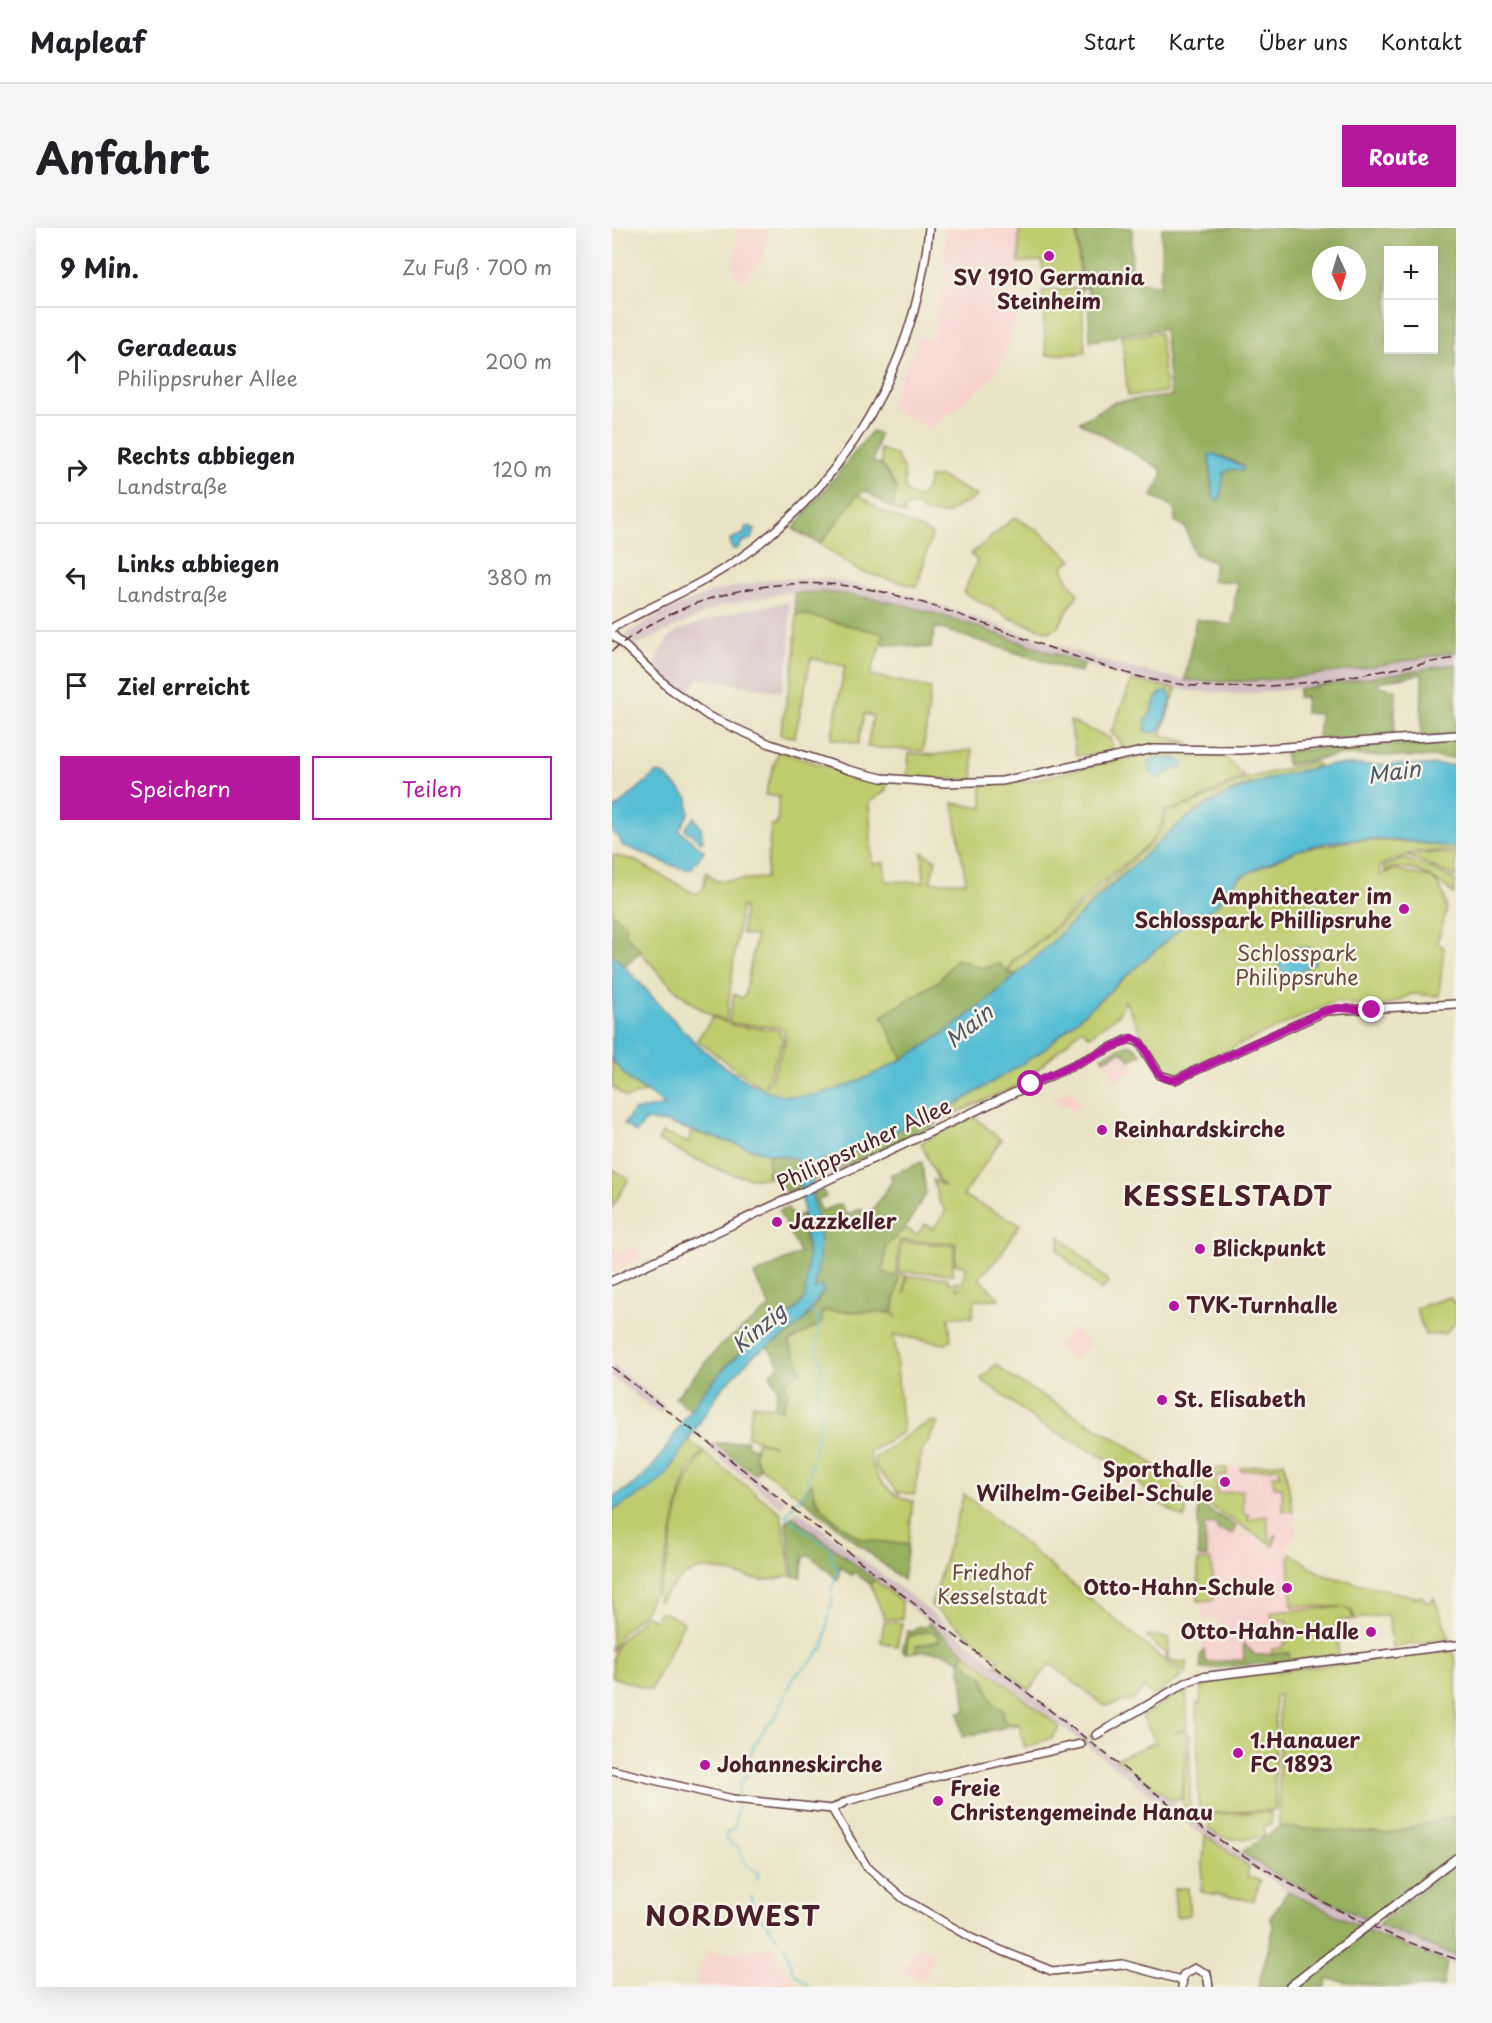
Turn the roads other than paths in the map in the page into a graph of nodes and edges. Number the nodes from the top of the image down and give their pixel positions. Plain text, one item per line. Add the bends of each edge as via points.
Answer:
1 (929, 228) edge
2 (621, 623) junction
3 (612, 628) edge
4 (612, 634) edge
5 (621, 643) junction
6 (1456, 735) edge
7 (1456, 1004) edge
8 (612, 1281) edge
9 (1456, 1645) edge
10 (1096, 1736) tunnel mouth
11 (1081, 1744) tunnel mouth
12 (612, 1770) edge
13 (832, 1809) junction
14 (1456, 1858) edge
15 (1182, 1983) edge
16 (1212, 1986) edge
17 (1290, 1987) edge

1 - 2 main road via 917,300 897,363 871,416 835,468 789,519 739,559
2 - 3 main road
2 - 5 main road
4 - 5 main road
5 - 6 main road via 696,710 790,751 882,778 953,783 1029,777 1145,750 1222,751
7 - 8 main road, Philippsruher Allee via 1326,1011 1175,1080 1160,1075 1139,1042 1130,1039
9 - 10 main road via 1201,1677
11 - 13 main road via 942,1775 847,1801
12 - 13 main road via 733,1799
13 - 15 main road via 863,1863 904,1899 973,1939 1047,1971 1118,1964
14 - 17 main road, bridge
15 - 16 main road via 1189,1969 1199,1968 1208,1974

